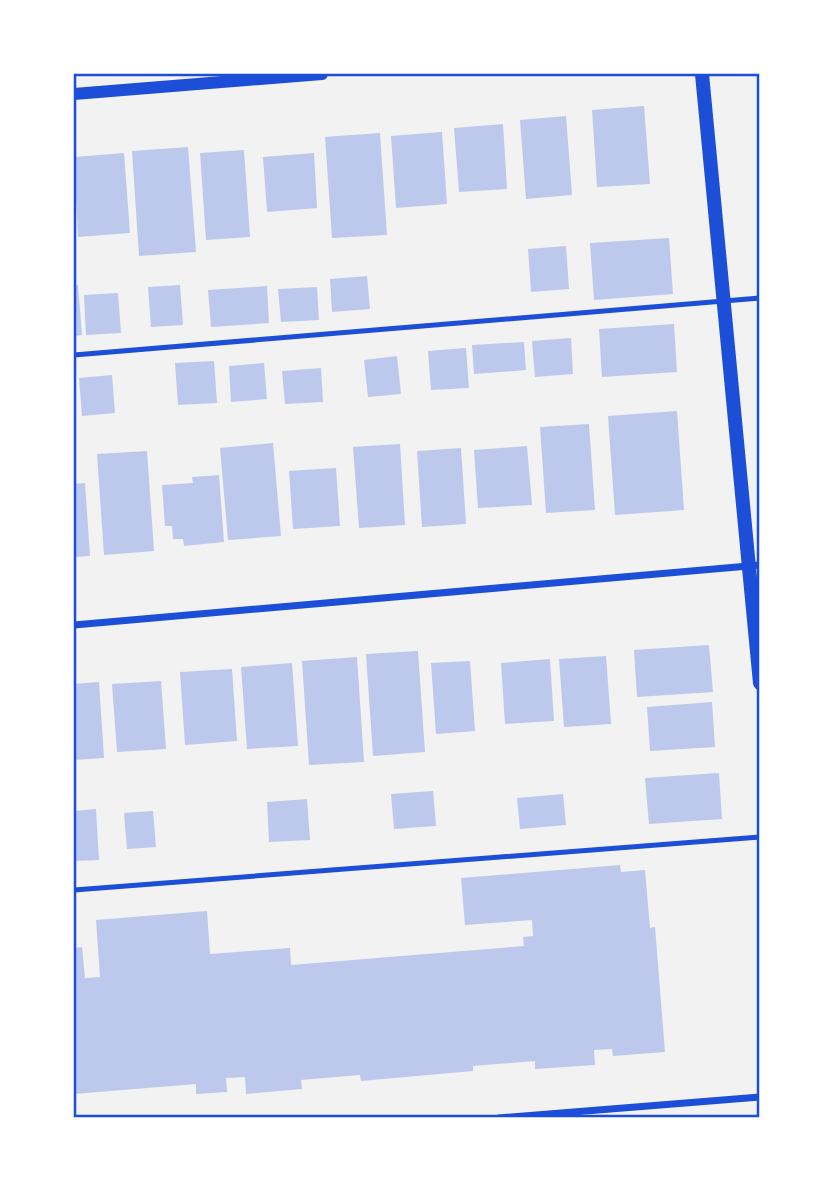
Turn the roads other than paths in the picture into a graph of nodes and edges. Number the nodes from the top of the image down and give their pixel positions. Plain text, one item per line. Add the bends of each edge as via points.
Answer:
1 (322, 74) edge
2 (702, 74) edge
3 (74, 94) edge
4 (760, 298) edge
5 (724, 301) junction
6 (74, 355) edge
7 (754, 565) edge
8 (74, 625) edge
9 (760, 683) edge
10 (760, 837) edge
11 (74, 890) edge
12 (760, 1097) edge
13 (499, 1118) edge

1 - 3 street
2 - 5 main road
4 - 5 lane
5 - 6 lane
5 - 7 main road
7 - 8 street
7 - 9 main road
10 - 11 lane
12 - 13 street

